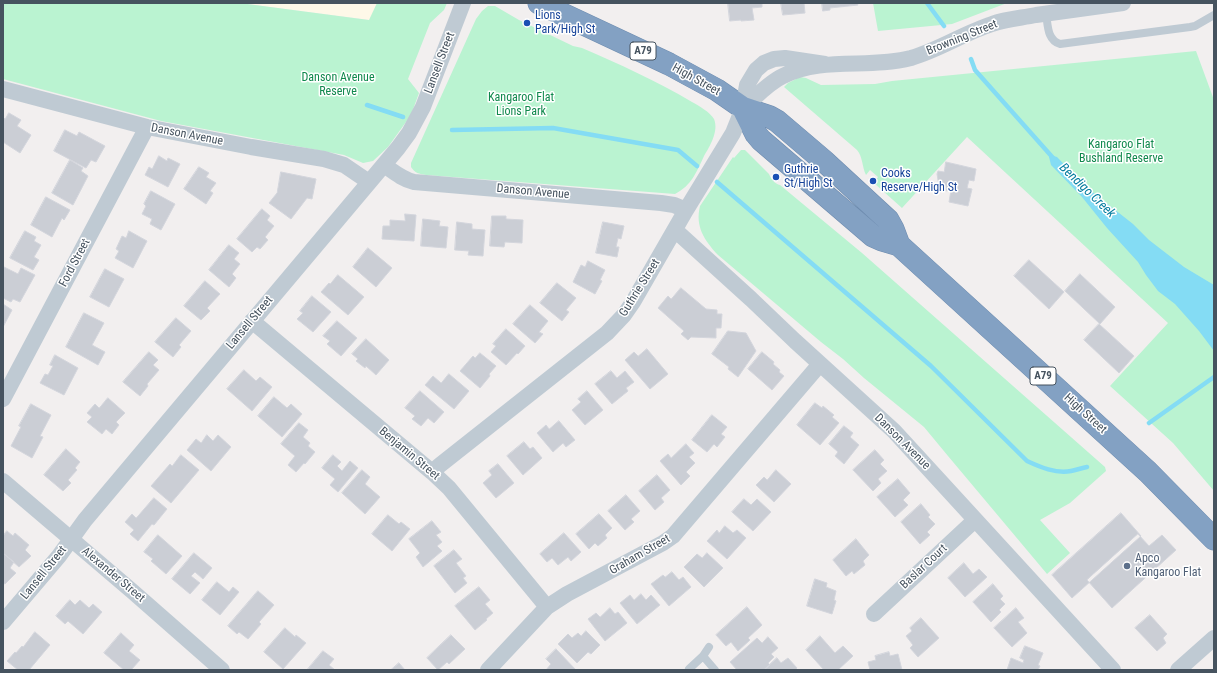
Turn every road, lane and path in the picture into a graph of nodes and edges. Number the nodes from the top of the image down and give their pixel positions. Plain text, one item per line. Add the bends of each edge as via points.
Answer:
1 (463, 3) edge
2 (539, 3) edge
3 (1123, 3) edge
4 (1046, 14) junction
5 (1214, 15) edge
6 (826, 64) junction
7 (3, 90) edge
8 (743, 108) junction
9 (147, 128) junction
10 (384, 165) junction
11 (369, 182) junction
12 (686, 210) junction
13 (675, 230) junction
14 (252, 321) junction
15 (820, 364) junction
16 (3, 399) edge
17 (432, 472) junction
18 (3, 481) edge
19 (975, 520) junction
20 (1214, 539) edge
21 (71, 540) junction
22 (547, 606) junction
23 (874, 614) dead end
24 (3, 622) edge
25 (1214, 638) edge
26 (709, 648) dead end
27 (703, 656) junction
28 (494, 668) edge
29 (689, 669) edge
30 (222, 670) edge
31 (715, 670) edge
32 (1112, 670) edge
33 (1178, 670) edge

1 - 10 street, Lansell Street via 423,107 409,133
2 - 8 highway, High Street / A79 via 669,64 717,90
3 - 4 street, Browning Street
4 - 5 lane via 1050,37 1060,44 1190,27
4 - 6 street, Browning Street via 992,24 911,58 890,62
6 - 8 street, Browning Street via 805,67 781,76
6 - 8 street, Browning Street via 785,58 764,62 747,85
7 - 9 street, Danson Avenue
8 - 12 street, Guthrie Street via 732,133
8 - 20 highway, High Street / A79 via 761,140 873,236 899,245 1143,468
9 - 11 street, Danson Avenue via 324,159 344,166
9 - 16 street, Ford Street
10 - 11 street, Lansell Street
10 - 12 street, Danson Avenue via 414,182 669,204
11 - 14 street, Lansell Street
12 - 13 street, Guthrie Street
13 - 15 street, Danson Avenue
13 - 17 street, Guthrie Street via 633,302 615,325
14 - 17 street, Benjamin Street
14 - 21 street, Lansell Street
15 - 19 street, Danson Avenue via 894,431
15 - 22 street, Graham Street via 673,536
17 - 22 street, Benjamin Street via 460,501
18 - 21 street, Alexander Street
19 - 23 street, Baslar Court
19 - 32 street, Danson Avenue
21 - 24 street, Lansell Street
21 - 30 street, Alexander Street
22 - 28 street, Graham Street
25 - 33 street
26 - 27 lane
27 - 29 lane
27 - 31 lane

